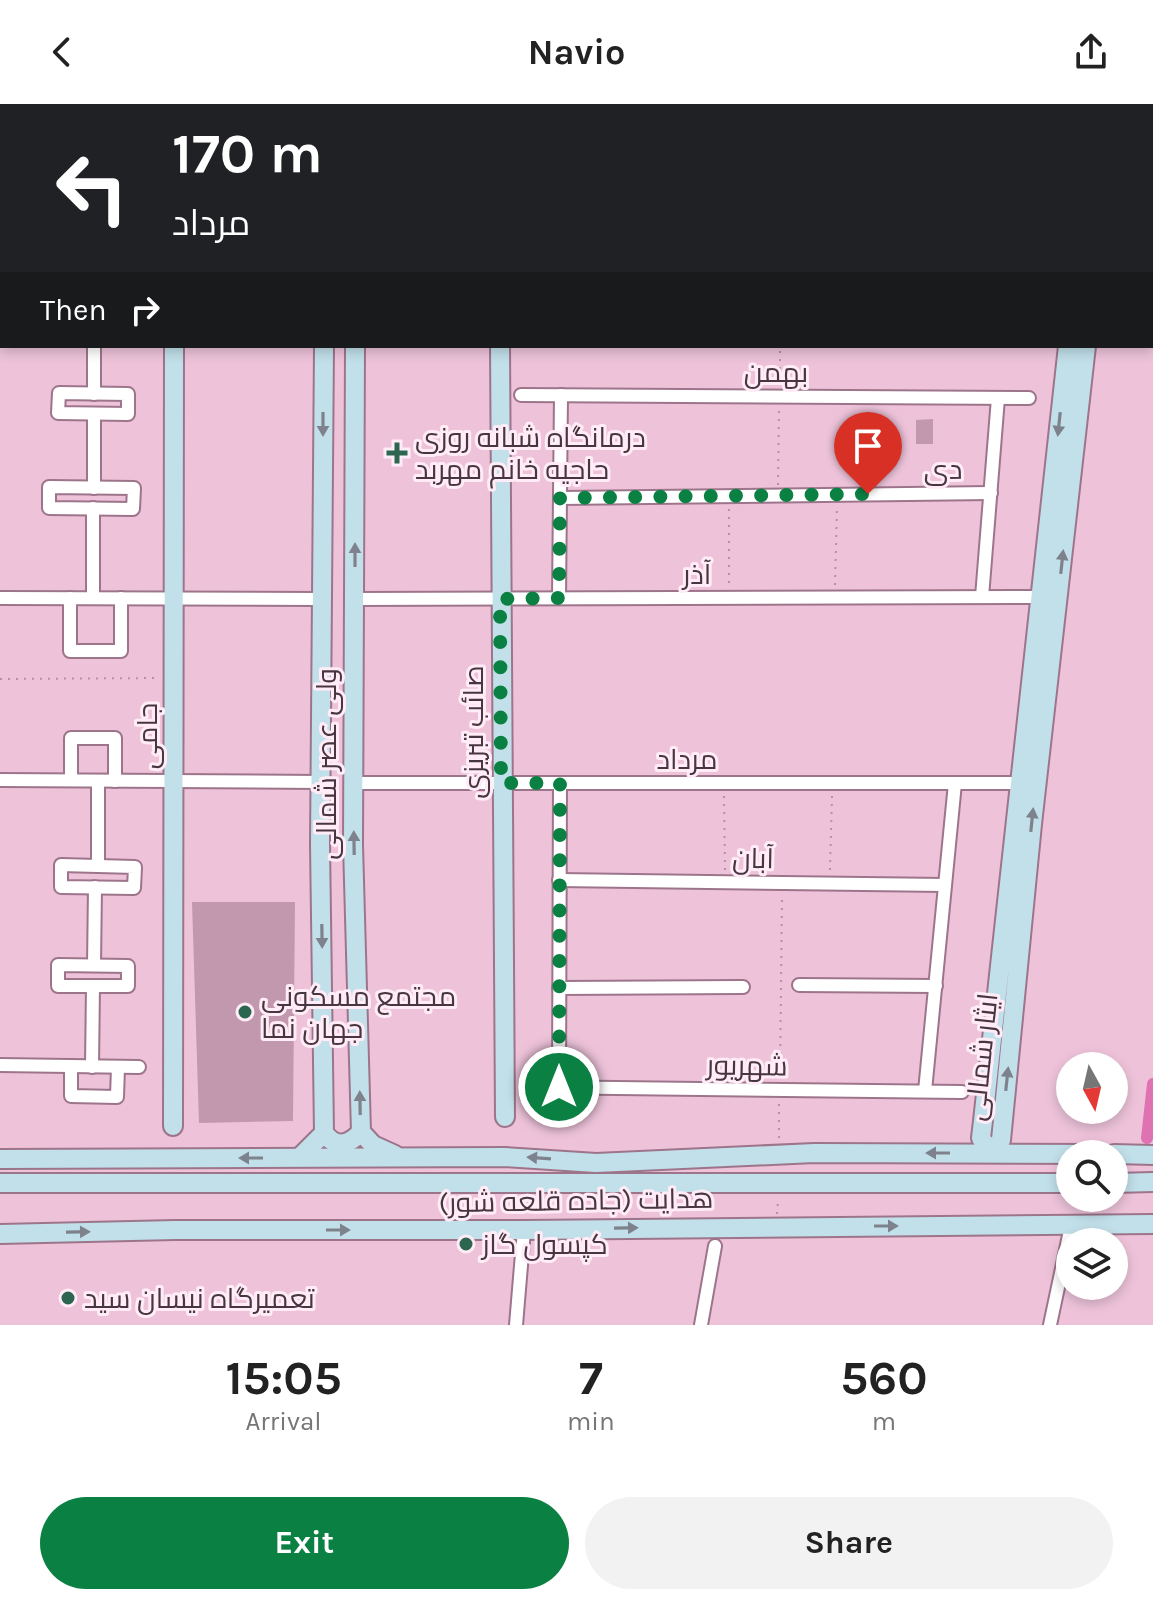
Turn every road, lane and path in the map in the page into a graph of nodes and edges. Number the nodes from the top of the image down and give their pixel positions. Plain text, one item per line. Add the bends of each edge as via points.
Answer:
1 (94, 348) edge
2 (174, 348) edge
3 (324, 348) edge
4 (355, 348) edge
5 (500, 348) edge
6 (780, 348) edge
7 (1068, 348) edge
8 (1086, 348) edge
9 (94, 394) junction
10 (521, 395) dead end
11 (561, 395) junction
12 (780, 396) junction
13 (998, 398) junction
14 (1029, 398) dead end
15 (94, 414) junction
16 (94, 488) junction
17 (991, 493) junction
18 (778, 495) junction
19 (837, 495) junction
20 (729, 496) junction
21 (560, 498) junction
22 (93, 508) junction
23 (835, 597) junction
24 (982, 597) junction
25 (1040, 597) junction
26 (0, 598) edge
27 (70, 598) junction
28 (93, 598) junction
29 (121, 598) junction
30 (174, 598) junction
31 (559, 598) junction
32 (729, 598) junction
33 (322, 599) junction
34 (354, 599) junction
35 (500, 599) junction
36 (175, 678) junction
37 (0, 679) edge
38 (1038, 695) junction
39 (0, 780) edge
40 (71, 780) junction
41 (98, 781) junction
42 (115, 781) junction
43 (175, 781) junction
44 (321, 782) junction
45 (354, 783) junction
46 (501, 783) junction
47 (560, 783) junction
48 (724, 783) junction
49 (832, 783) junction
50 (955, 783) junction
51 (1020, 783) junction
52 (98, 866) junction
53 (559, 880) junction
54 (726, 882) junction
55 (783, 883) junction
56 (830, 883) junction
57 (945, 885) junction
58 (95, 887) junction
59 (94, 965) junction
60 (799, 985) dead end
61 (93, 986) junction
62 (936, 986) junction
63 (743, 987) dead end
64 (559, 988) junction
65 (0, 1065) edge
66 (71, 1066) junction
67 (92, 1067) junction
68 (118, 1067) junction
69 (139, 1067) dead end
70 (532, 1087) dead end
71 (559, 1087) junction
72 (779, 1090) junction
73 (925, 1091) junction
74 (962, 1092) dead end
75 (505, 1117) dead end
76 (173, 1126) dead end
77 (361, 1132) junction
78 (324, 1133) junction
79 (990, 1153) junction
80 (778, 1154) junction
81 (1056, 1154) edge
82 (1128, 1154) edge
83 (1153, 1155) edge
84 (300, 1157) junction
85 (401, 1158) junction
86 (0, 1159) edge
87 (62, 1159) junction
88 (596, 1163) junction
89 (0, 1168) edge
90 (1153, 1182) edge
91 (0, 1183) edge
92 (1056, 1183) edge
93 (1128, 1183) edge
94 (778, 1184) junction
95 (799, 1185) junction
96 (1153, 1224) edge
97 (777, 1226) junction
98 (1071, 1226) junction
99 (695, 1227) junction
100 (745, 1227) junction
101 (524, 1230) junction
102 (0, 1234) edge
103 (715, 1246) junction
104 (516, 1325) edge
105 (701, 1325) edge
106 (1050, 1325) edge

1 - 9 street
2 - 30 main road, جامی
3 -> 33 main road, ولی عصر شمالی
34 -> 4 main road, ولی عصر شمالی
5 - 35 main road, صائب تبریزی
6 - 12 path
7 -> 25 main road, ایثار شمالی
38 -> 8 main road, ایثار شمالی
9 - 15 street via 128,394 128,414
9 - 15 street via 59,393 58,413
10 - 11 street, بهمن
11 - 12 street, بهمن
11 - 21 street
12 - 13 street, بهمن
12 - 18 path
13 - 14 street, بهمن
13 - 17 street
15 - 16 street
16 - 22 street via 134,488 133,509
16 - 22 street via 49,487 49,508
17 - 19 street, دی
17 - 24 street
18 - 19 street, دی
18 - 20 street, دی
19 - 23 path
20 - 21 street, دی
20 - 32 path
21 - 31 street
22 - 28 street
23 - 24 street, آذر
23 - 32 street, آذر
24 - 25 street, آذر
25 - 38 main road, ایثار شمالی
26 - 27 street
27 - 28 street
27 - 29 street via 70,651 121,651
28 - 29 street
29 - 30 street
30 - 33 street
30 - 36 main road, جامی
31 - 32 street, آذر
31 - 35 street, آذر
33 - 44 main road, ولی عصر شمالی
34 - 35 street, آذر
34 - 45 main road, ولی عصر شمالی
35 - 46 main road, صائب تبریزی
36 - 37 path
36 - 43 main road, جامی
38 - 51 main road, ایثار شمالی
79 -> 38 main road, ایثار شمالی via 1001,1140
39 - 40 street
40 - 41 street
40 - 42 street via 71,738 115,738
41 - 42 street
41 - 52 street
42 - 43 street
43 - 44 street
43 - 76 main road, جامی
44 -> 78 main road, ولی عصر شمالی
45 - 46 street, مرداد
77 -> 45 main road, ولی عصر شمالی
46 - 47 street, مرداد
46 - 75 main road, صائب تبریزی
47 - 48 street, مرداد
47 - 53 street
48 - 49 street, مرداد
48 - 54 path
49 - 50 street, مرداد
49 - 56 path
50 - 51 street, مرداد
50 - 57 street
51 - 79 main road, ایثار شمالی via 981,1138
52 - 58 street via 61,865 61,887
52 - 58 street via 135,867 134,888
53 - 54 street, آبان
53 - 64 street
54 - 55 street, آبان
55 - 56 street, آبان
55 - 72 path
56 - 57 street, آبان
57 - 62 street
58 - 59 street
59 - 61 street via 128,966 128,986
59 - 61 street via 58,965 58,986
60 - 62 street
61 - 67 street
62 - 73 street
63 - 64 street
64 - 71 street
65 - 66 street
66 - 67 street
66 - 68 street via 71,1096 86,1097 117,1097
67 - 68 street
68 - 69 street
70 - 71 street, شهریور
71 - 72 street, شهریور
72 - 73 street, شهریور
72 - 80 path
73 - 74 street, شهریور
77 - 78 main road via 351,1143 341,1144
77 - 85 main road via 373,1145
78 - 84 main road
79 -> 80 main road
79 - 81 main road
80 - 88 main road
82 - 83 main road
84 - 85 main road
84 -> 87 main road
88 -> 85 main road via 527,1157
86 - 87 main road
87 - 89 main road
88 - 95 main road
90 - 93 main road
91 - 94 main road, هدایت (جاده قلعه شور)
92 - 95 main road, هدایت (جاده قلعه شور)
94 - 95 main road, هدایت (جاده قلعه شور)
94 - 97 path
96 - 98 main road, هدایت (جاده قلعه شور)
97 -> 98 main road, هدایت (جاده قلعه شور)
97 - 100 main road, هدایت (جاده قلعه شور)
98 - 106 street
99 - 100 main road, هدایت (جاده قلعه شور)
101 -> 99 main road, هدایت (جاده قلعه شور)
99 - 103 street
100 - 103 street
102 -> 101 main road, هدایت (جاده قلعه شور)
101 - 104 street
103 - 105 street

